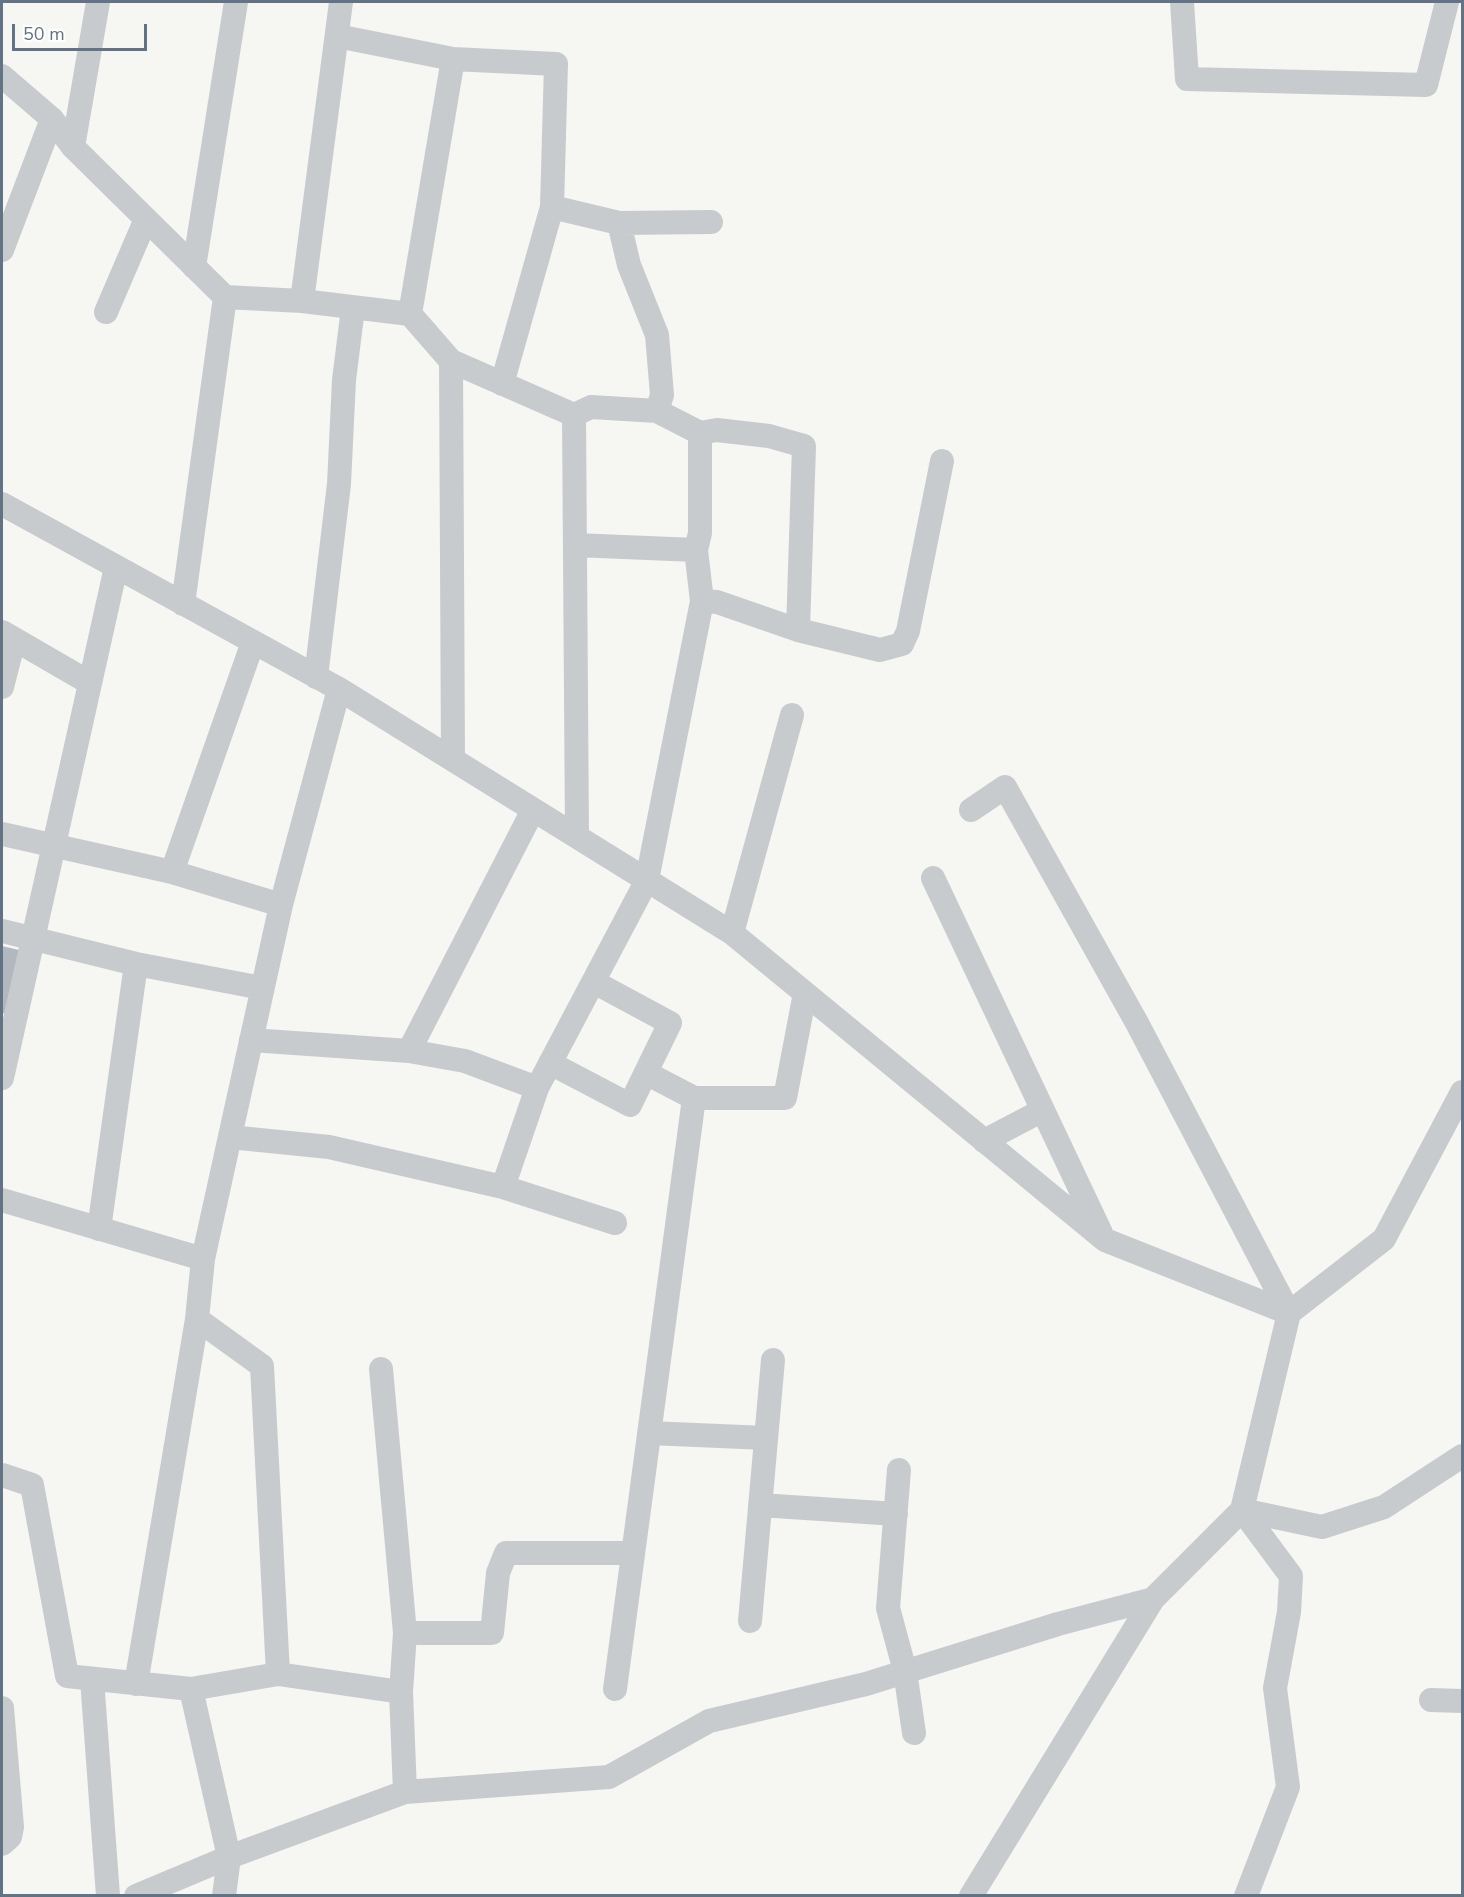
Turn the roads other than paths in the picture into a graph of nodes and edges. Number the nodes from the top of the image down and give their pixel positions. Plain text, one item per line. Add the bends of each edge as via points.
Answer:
1 (98, 2) edge
2 (236, 2) edge
3 (341, 2) edge
4 (1182, 2) edge
5 (1447, 2) edge
6 (337, 36) junction
7 (453, 59) junction
8 (2, 76) edge
9 (52, 119) junction
10 (73, 147) junction
11 (552, 207) junction
12 (146, 219) junction
13 (711, 222) dead end
14 (619, 223) junction
15 (2, 250) edge
16 (194, 267) junction
17 (225, 297) junction
18 (302, 301) junction
19 (353, 308) junction
20 (106, 312) dead end
21 (410, 314) junction
22 (451, 361) junction
23 (502, 384) junction
24 (657, 411) junction
25 (574, 416) junction
26 (700, 433) junction
27 (942, 460) dead end
28 (2, 504) edge
29 (575, 545) junction
30 (696, 550) junction
31 (116, 567) junction
32 (702, 601) junction
33 (183, 604) junction
34 (798, 630) junction
35 (8, 636) edge
36 (253, 642) junction
37 (316, 676) junction
38 (90, 683) junction
39 (2, 687) edge
40 (339, 689) junction
41 (792, 715) dead end
42 (453, 760) junction
43 (533, 810) junction
44 (971, 810) dead end
45 (2, 834) edge
46 (577, 836) junction
47 (53, 845) junction
48 (172, 872) junction
49 (933, 878) dead end
50 (647, 880) junction
51 (281, 905) junction
52 (2, 931) edge
53 (732, 933) junction
54 (33, 937) junction
55 (136, 964) junction
56 (594, 982) junction
57 (262, 988) junction
58 (805, 993) junction
59 (251, 1040) junction
60 (409, 1051) junction
61 (550, 1063) junction
62 (646, 1073) junction
63 (2, 1078) edge
64 (537, 1088) junction
65 (1462, 1092) edge
66 (694, 1098) junction
67 (1043, 1110) junction
68 (230, 1137) junction
69 (984, 1141) junction
70 (503, 1186) junction
71 (2, 1200) edge
72 (615, 1223) dead end
73 (99, 1229) junction
74 (1105, 1240) junction
75 (203, 1259) junction
76 (1289, 1313) junction
77 (197, 1319) junction
78 (773, 1360) dead end
79 (381, 1369) dead end
80 (649, 1433) junction
81 (766, 1438) junction
82 (1462, 1456) edge
83 (899, 1470) dead end
84 (2, 1475) edge
85 (1452, 1475) edge
86 (760, 1505) junction
87 (1242, 1510) junction
88 (896, 1514) junction
89 (633, 1552) junction
90 (1153, 1599) junction
91 (750, 1621) dead end
92 (405, 1633) junction
93 (905, 1671) junction
94 (278, 1674) junction
95 (93, 1679) junction
96 (136, 1684) junction
97 (191, 1689) junction
98 (615, 1689) dead end
99 (401, 1692) junction
100 (1431, 1700) dead end
101 (1462, 1701) edge
102 (2, 1708) edge
103 (914, 1733) dead end
104 (405, 1792) junction
105 (2, 1844) edge
106 (229, 1857) junction
107 (108, 1896) edge
108 (136, 1896) edge
109 (224, 1896) edge
110 (971, 1896) edge
111 (1246, 1896) edge

1 - 10 street
2 - 16 street
3 - 6 street
4 - 5 street via 1187,79 1426,85
6 - 7 street
6 - 18 street
7 - 11 street via 556,64
7 - 21 street
8 - 9 street
9 - 10 street
9 - 15 street
10 - 12 street
11 - 14 street
11 - 23 street
12 - 16 street
12 - 20 street
13 - 14 street
14 - 24 street via 629,265 657,335 662,395
16 - 17 street
17 - 18 street
17 - 33 street
18 - 19 street
19 - 21 street
19 - 37 street via 344,380 339,484
21 - 22 street
22 - 23 street
22 - 42 street
23 - 25 street
24 - 25 street via 591,407
24 - 26 street
25 - 29 street
26 - 30 street via 700,533
26 - 34 street via 717,430 769,436 804,446
27 - 34 street via 908,631 902,644 880,650
28 - 31 street
29 - 30 street
29 - 46 street
30 - 32 street
31 - 33 street
31 - 38 street
32 - 34 street via 717,602
32 - 50 street
33 - 36 street
35 - 38 street
35 - 39 street
36 - 37 street
36 - 48 street
37 - 40 street
38 - 47 street
40 - 42 street
40 - 51 street
41 - 53 street
42 - 43 street
43 - 46 street
43 - 60 street
44 - 76 street via 1005,787 1137,1023
45 - 47 street
46 - 50 street
47 - 48 street
47 - 54 street
48 - 51 street
49 - 67 street
50 - 53 street
50 - 56 street
51 - 57 street
52 - 54 street
53 - 58 street
54 - 55 street
54 - 63 street
55 - 57 street
55 - 73 street
56 - 61 street
56 - 62 street via 670,1023
57 - 59 street
58 - 66 street via 785,1098
58 - 69 street
59 - 60 street
59 - 68 street
60 - 64 street via 465,1061
61 - 62 street via 630,1105
61 - 64 street
62 - 66 street
64 - 70 street
65 - 76 street via 1384,1239
66 - 80 street
67 - 69 street
67 - 74 street
68 - 70 street via 329,1148
68 - 75 street
69 - 74 street
70 - 72 street
71 - 73 street
73 - 75 street
74 - 76 street
75 - 77 street
76 - 87 street
77 - 94 street via 262,1366
77 - 96 street
78 - 81 street
79 - 92 street
80 - 81 street
80 - 89 street
81 - 86 street
82 - 85 street
83 - 88 street
84 - 95 street via 32,1485 67,1676
85 - 87 street via 1384,1507 1322,1527
86 - 88 street
86 - 91 street
87 - 90 street
87 - 111 street via 1291,1576 1289,1612 1275,1688 1288,1787
88 - 93 street via 888,1608
89 - 92 street via 506,1552 498,1573 492,1633
89 - 98 street
90 - 93 street
90 - 110 street
92 - 99 street
93 - 103 street
93 - 104 street via 709,1721 609,1777
94 - 97 street
94 - 99 street
95 - 96 street
95 - 107 street
96 - 97 street
97 - 106 street
99 - 104 street
100 - 101 street
102 - 105 street via 12,1827 10,1837
104 - 106 street
106 - 108 street
106 - 109 street

